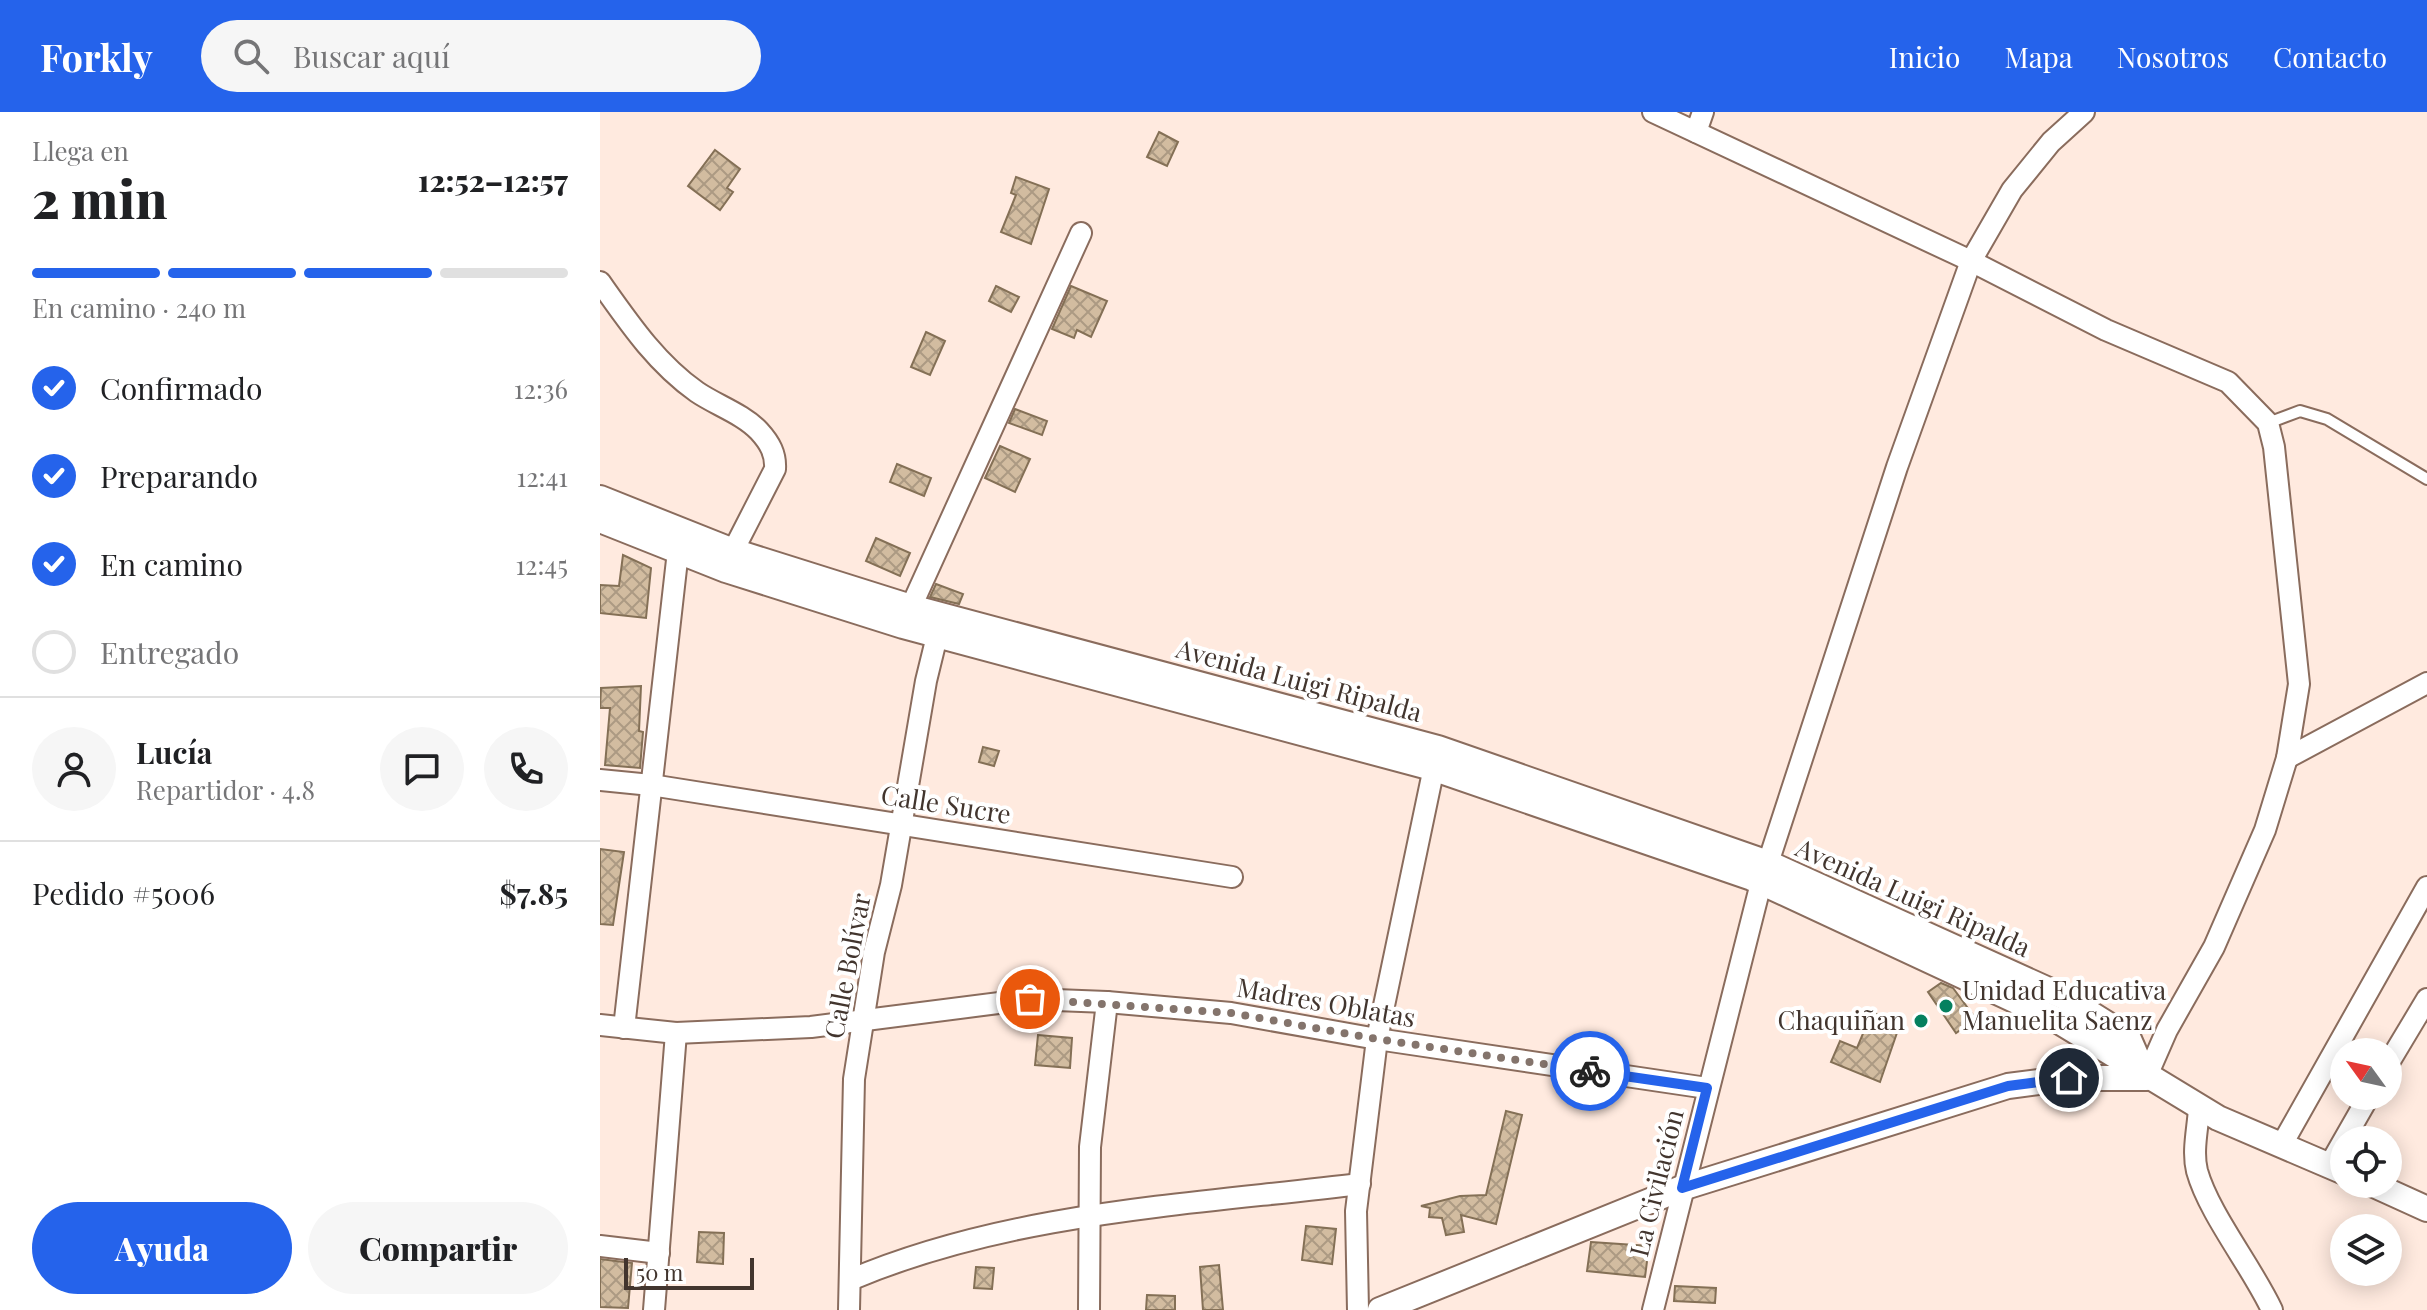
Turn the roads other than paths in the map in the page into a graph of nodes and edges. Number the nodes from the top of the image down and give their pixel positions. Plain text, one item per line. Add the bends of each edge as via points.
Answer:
1 (1653, 112) edge
2 (1703, 112) edge
3 (2084, 112) edge
4 (1696, 132) junction
5 (1081, 233) dead end
6 (1971, 261) junction
7 (600, 282) edge
8 (2268, 423) junction
9 (2427, 479) edge
10 (600, 498) edge
11 (600, 520) edge
12 (682, 541) junction
13 (733, 551) junction
14 (907, 616) junction
15 (937, 636) junction
16 (2427, 683) edge
17 (1435, 758) junction
18 (2287, 758) junction
19 (600, 780) edge
20 (651, 785) junction
21 (901, 825) junction
22 (1764, 873) junction
23 (1232, 877) dead end
24 (2427, 887) edge
25 (2427, 999) edge
26 (1107, 1002) junction
27 (861, 1021) junction
28 (600, 1025) edge
29 (624, 1028) junction
30 (676, 1033) junction
31 (1377, 1039) junction
32 (2402, 1041) edge
33 (2146, 1078) junction
34 (1707, 1088) junction
35 (2199, 1108) junction
36 (2281, 1146) junction
37 (2330, 1166) edge
38 (1360, 1184) junction
39 (1682, 1188) junction
40 (2402, 1198) edge
41 (2427, 1209) edge
42 (1091, 1216) junction
43 (600, 1246) edge
44 (659, 1253) junction
45 (850, 1280) junction
46 (654, 1310) edge
47 (849, 1310) edge
48 (1089, 1310) edge
49 (1358, 1310) edge
50 (1380, 1310) edge
51 (1653, 1310) edge
52 (2272, 1310) edge

1 - 4 street
2 - 4 street
3 - 6 street, La Civilación via 2012,190
4 - 6 street
5 - 14 street
6 - 8 street via 2106,330 2228,382
6 - 22 street, La Civilación via 1897,467
7 - 13 street via 666,367 758,429 771,446 775,469
8 - 9 lane via 2300,411 2327,419
8 - 18 street via 2299,684
10 - 12 street, Avenida Luigi Ripalda
11 - 12 street, Avenida Luigi Ripalda
12 - 13 street, Avenida Luigi Ripalda
12 - 14 street, Avenida Luigi Ripalda via 726,570
12 - 20 street
13 - 14 street, Avenida Luigi Ripalda
14 - 15 street, Avenida Luigi Ripalda
14 - 17 street, Avenida Luigi Ripalda
15 - 17 street, Avenida Luigi Ripalda
15 - 21 street, Calle Bolívar
16 - 18 street
17 - 22 street, Avenida Luigi Ripalda
17 - 31 street
18 - 33 street via 2265,830 2214,947
19 - 20 street, Calle Sucre
20 - 21 street, Calle Sucre
20 - 29 street
21 - 23 street, Calle Sucre
21 - 27 street, Calle Bolívar
22 - 33 street, Avenida Luigi Ripalda via 2055,1019
22 - 34 street, La Civilación
24 - 36 street
25 - 32 street
26 - 27 street, Madres Oblatas via 1030,999
26 - 31 street, Madres Oblatas via 1231,1013
26 - 42 street via 1090,1147
27 - 30 street, Madres Oblatas
27 - 45 street, Calle Bolívar via 854,1079
28 - 29 street, Madres Oblatas
29 - 30 street, Madres Oblatas
30 - 44 street
31 - 34 street, Madres Oblatas
31 - 38 street
33 - 35 street, Avenida Luigi Ripalda
33 - 39 street via 2069,1078 2008,1086
34 - 39 street, La Civilación
35 - 36 street, Avenida Luigi Ripalda
35 - 52 street via 2197,1170
36 - 37 street, Avenida Luigi Ripalda
38 - 42 street
38 - 49 street
39 - 50 street
39 - 51 street, La Civilación
40 - 41 street
42 - 45 street via 1006,1230 884,1264
42 - 48 street
43 - 44 street
44 - 46 street
45 - 47 street, Calle Bolívar

